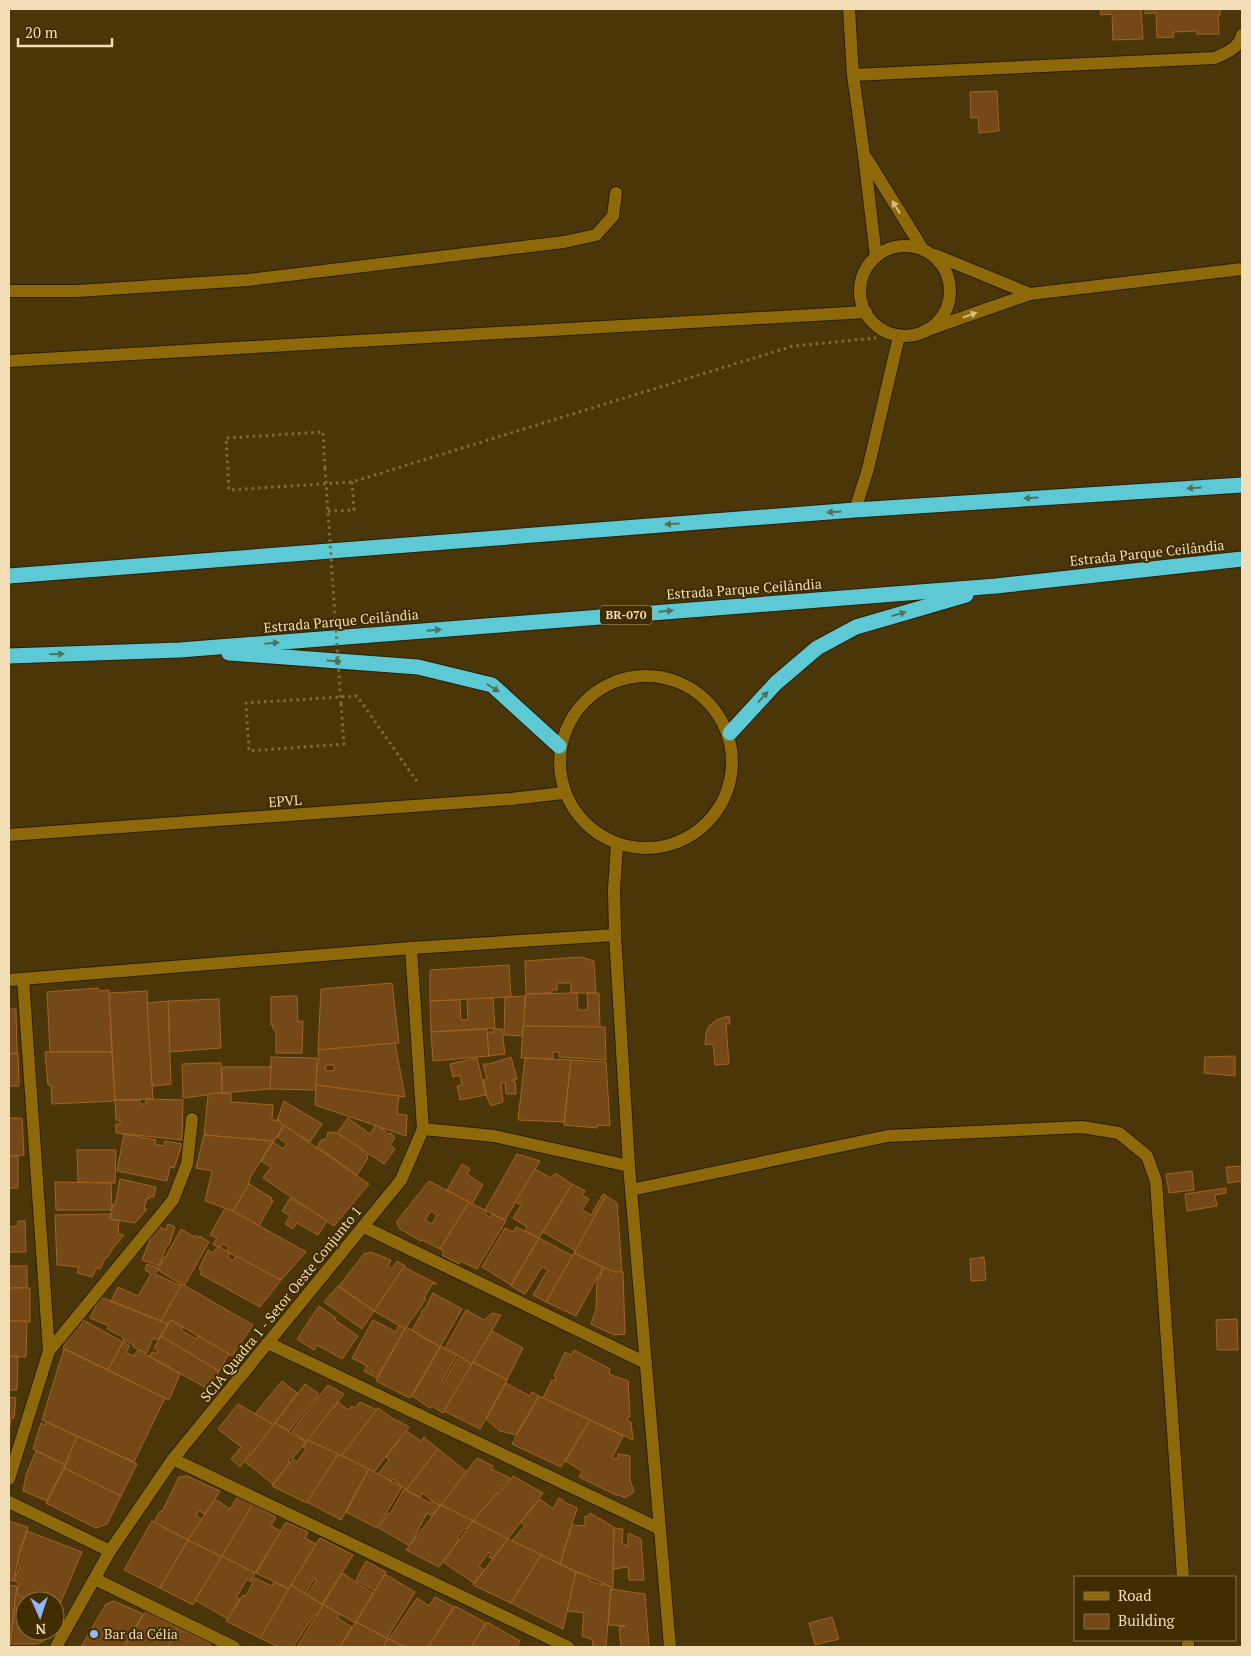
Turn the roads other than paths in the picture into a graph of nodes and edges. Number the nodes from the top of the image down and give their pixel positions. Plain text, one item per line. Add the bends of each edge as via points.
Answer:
1 (849, 9) edge
2 (1242, 35) edge
3 (853, 75) junction
4 (864, 155) junction
5 (616, 193) dead end
6 (927, 251) junction
7 (876, 257) junction
8 (1242, 269) edge
9 (9, 290) edge
10 (1030, 294) junction
11 (866, 312) junction
12 (924, 331) junction
13 (899, 336) junction
14 (9, 361) edge
15 (1242, 485) edge
16 (856, 510) junction
17 (1242, 559) edge
18 (9, 576) edge
19 (996, 586) junction
20 (180, 650) junction
21 (9, 656) edge
22 (730, 733) junction
23 (559, 746) junction
24 (563, 793) junction
25 (9, 835) edge
26 (617, 845) junction
27 (615, 935) junction
28 (411, 948) junction
29 (24, 979) junction
30 (9, 980) edge
31 (192, 1119) dead end
32 (423, 1129) junction
33 (629, 1166) junction
34 (631, 1190) junction
35 (364, 1227) junction
36 (268, 1343) junction
37 (49, 1351) junction
38 (646, 1363) junction
39 (173, 1459) junction
40 (9, 1479) edge
41 (9, 1502) edge
42 (660, 1529) junction
43 (110, 1551) junction
44 (1183, 1576) edge
45 (95, 1579) junction
46 (56, 1647) edge
47 (234, 1647) edge
48 (568, 1647) edge
49 (670, 1647) edge

1 - 3 street
2 - 3 street via 1232,50 1215,58
3 - 4 street
6 -> 4 street
4 - 7 street
5 - 9 street via 612,216 596,235 564,242 248,280 77,291
6 - 7 street via 895,248
6 - 10 street
6 - 12 street via 947,273 951,285 944,314
7 - 11 street via 861,279
8 - 10 street
12 -> 10 street
11 - 13 street via 876,325
11 - 14 street
12 - 13 street
13 - 16 street
15 -> 16 highway
16 -> 18 highway
17 - 19 highway, Estrada Parque Ceilândia / BR-070
20 -> 19 highway, Estrada Parque Ceilândia / BR-070
22 -> 19 highway via 776,683 817,648 856,627
21 -> 20 highway, Estrada Parque Ceilândia / BR-070
20 -> 23 highway via 418,667 492,685
22 - 23 street via 716,708 694,688 640,675 612,681 587,697 569,719
22 - 26 street via 730,788 698,834 645,851
23 - 24 street
24 - 25 street, EPVL
24 - 26 street via 594,834
26 - 27 street
27 - 28 street
27 - 33 street
28 - 29 street
28 - 32 street, SCIA Quadra 1 - Setor Oeste Conjunto 1
29 - 30 street
29 - 37 street
31 - 37 street via 187,1164 173,1200
32 - 33 street via 494,1136
32 - 35 street, SCIA Quadra 1 - Setor Oeste Conjunto 1 via 401,1180
33 - 34 street
34 - 38 street
34 - 44 street via 888,1136 1082,1127 1119,1133 1147,1156 1156,1181
35 - 36 street, SCIA Quadra 1 - Setor Oeste Conjunto 1
35 - 38 street
36 - 39 street, SCIA Quadra 1 - Setor Oeste Conjunto 1
36 - 42 street
37 - 40 street
38 - 42 street
39 - 43 street, SCIA Quadra 1 - Setor Oeste Conjunto 1
39 - 48 street
41 - 43 street
42 - 49 street
43 - 45 street, SCIA Quadra 1 - Setor Oeste Conjunto 1
45 - 46 street, SCIA Quadra 1 - Setor Oeste Conjunto 1
45 - 47 street

